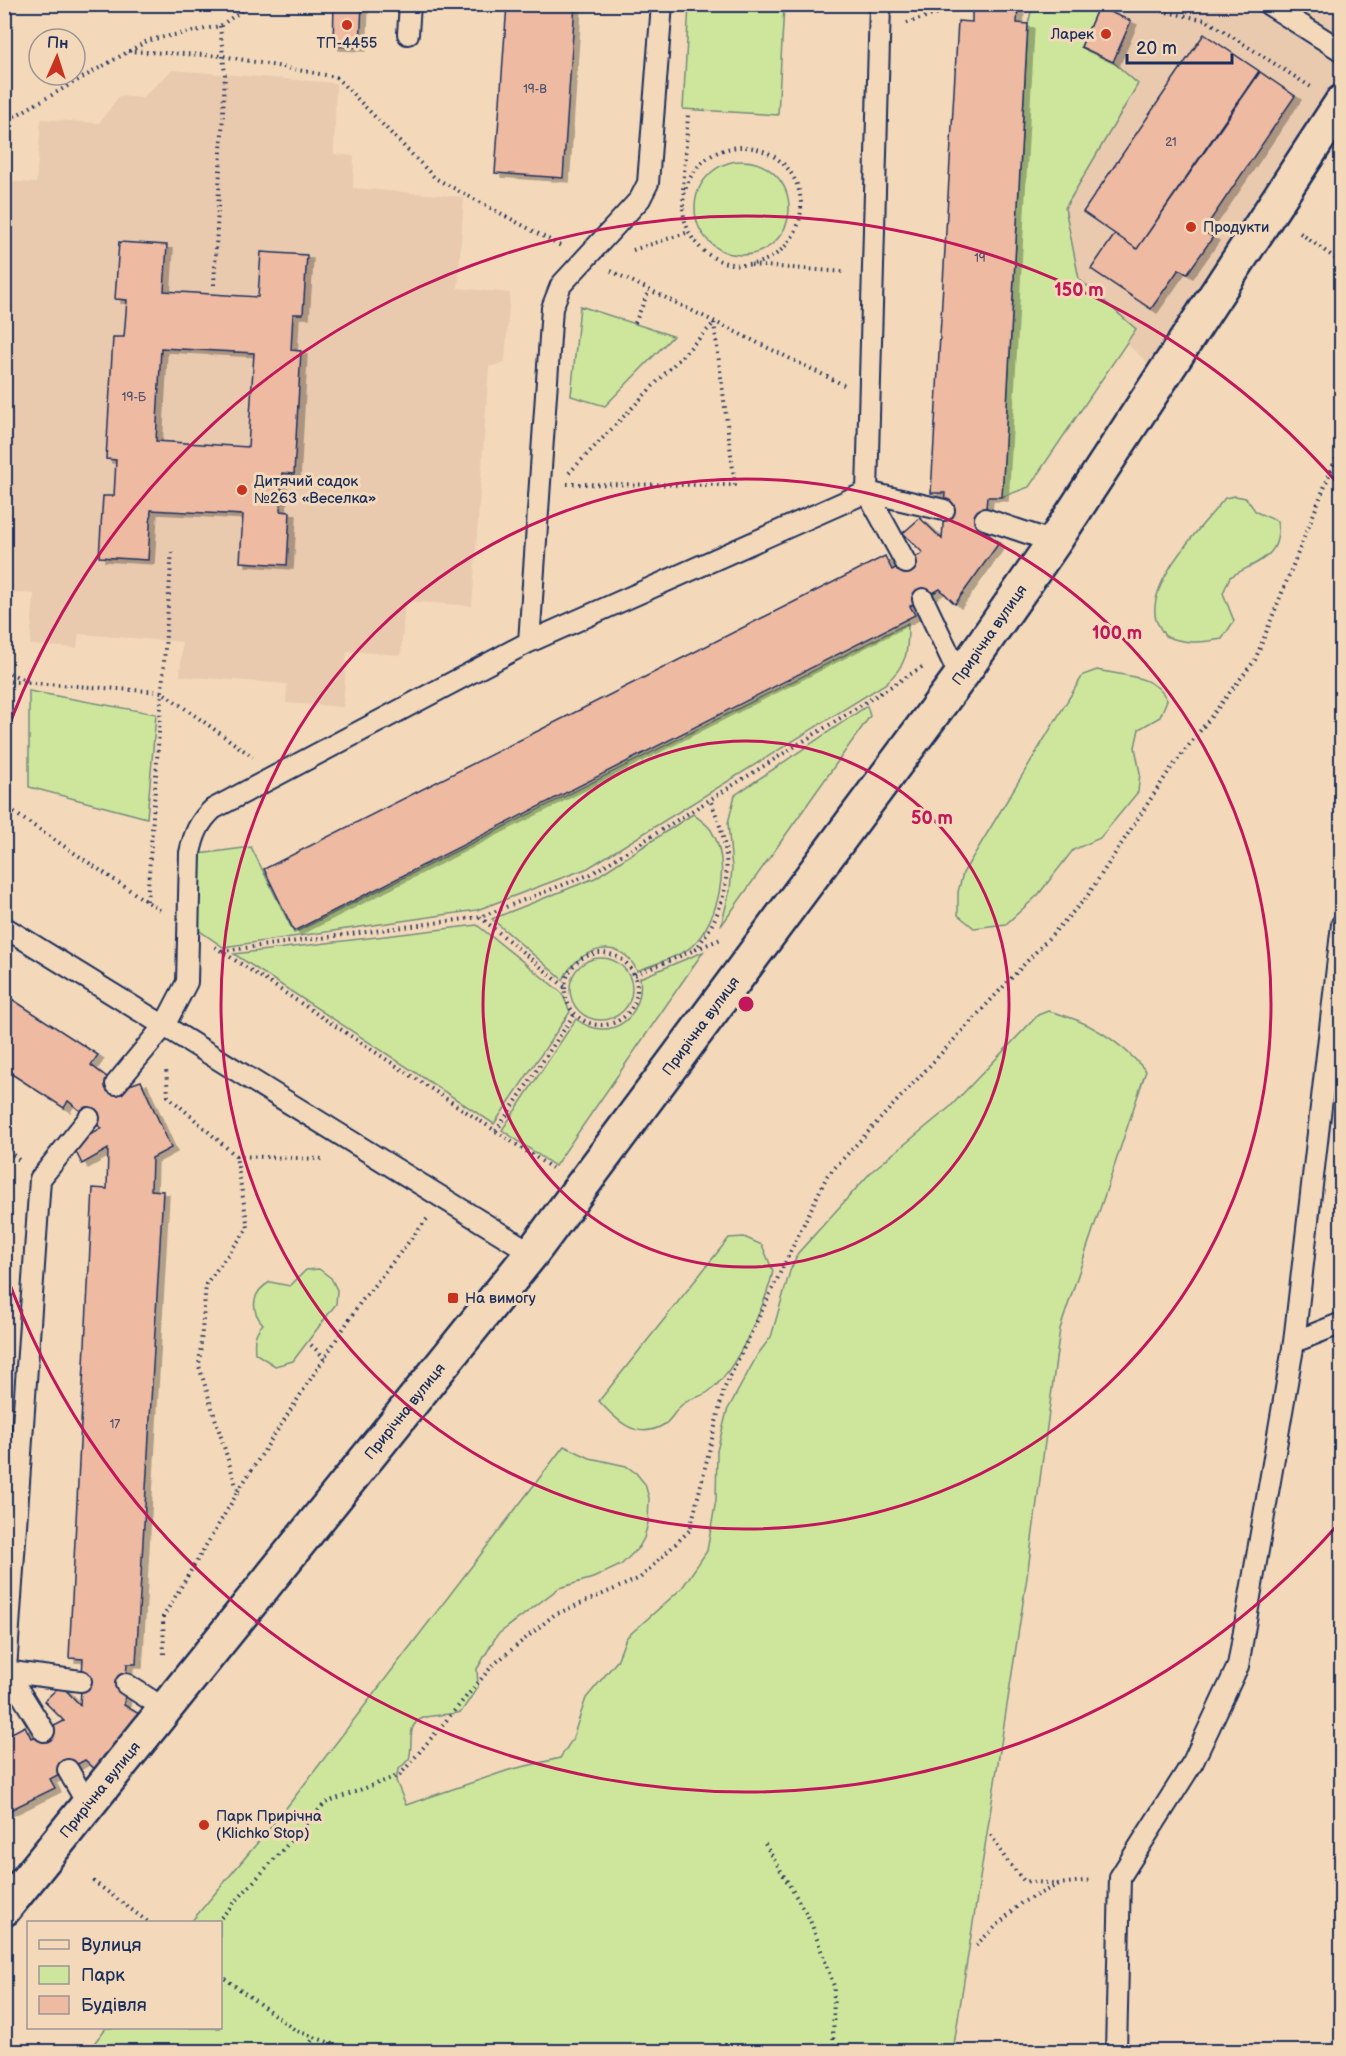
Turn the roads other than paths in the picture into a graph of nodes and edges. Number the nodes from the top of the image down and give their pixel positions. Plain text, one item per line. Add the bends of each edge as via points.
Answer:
1 (410, 4) edge
2 (662, 4) edge
3 (880, 4) edge
4 (1268, 4) edge
5 (408, 34) dead end
6 (1341, 51) edge
7 (1330, 97) edge
8 (867, 492) junction
9 (944, 510) dead end
10 (985, 519) dead end
11 (1054, 542) junction
12 (906, 562) dead end
13 (923, 598) dead end
14 (529, 642) junction
15 (960, 677) junction
16 (1341, 924) edge
17 (4, 927) edge
18 (164, 1026) junction
19 (116, 1084) dead end
20 (88, 1118) dead end
21 (532, 1253) junction
22 (1341, 1323) edge
23 (1294, 1342) junction
24 (5, 1671) edge
25 (81, 1681) dead end
26 (126, 1684) dead end
27 (165, 1709) junction
28 (44, 1731) dead end
29 (68, 1770) dead end
30 (88, 1804) junction
31 (4, 1909) edge
32 (1116, 2052) edge

1 - 5 lane
2 - 14 lane via 648,183 640,199 561,285 552,308
3 - 8 lane
4 - 6 lane
7 - 11 street, Прирічна вулиця
8 - 9 lane
8 - 12 lane
8 - 14 lane
10 - 11 lane
11 - 15 street, Прирічна вулиця
13 - 15 lane
14 - 18 lane via 213,809 201,820 190,853 187,982
15 - 21 street, Прирічна вулиця
16 - 23 lane
17 - 18 lane
18 - 19 lane
18 - 21 lane
20 - 24 lane via 40,1179
21 - 27 street, Прирічна вулиця
22 - 23 lane
23 - 32 lane via 1238,1666 1193,1762 1120,1877
24 - 25 lane
24 - 28 lane
26 - 27 lane
27 - 30 street, Прирічна вулиця
29 - 30 lane
30 - 31 street, Прирічна вулиця

